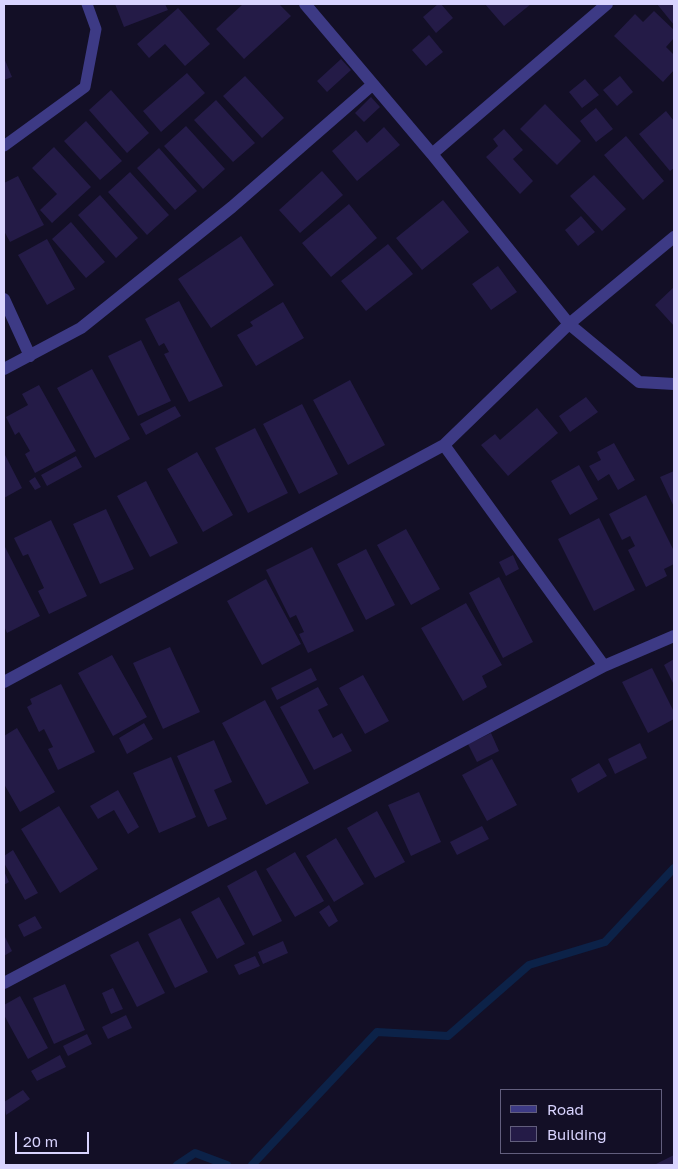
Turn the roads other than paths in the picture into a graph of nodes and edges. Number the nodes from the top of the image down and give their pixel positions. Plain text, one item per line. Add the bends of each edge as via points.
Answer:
1 (86, 4) edge
2 (305, 4) edge
3 (608, 4) edge
4 (372, 85) junction
5 (4, 146) edge
6 (432, 154) junction
7 (674, 237) edge
8 (4, 299) edge
9 (569, 324) junction
10 (30, 356) junction
11 (4, 369) edge
12 (674, 384) edge
13 (444, 445) junction
14 (674, 636) edge
15 (604, 666) junction
16 (4, 682) edge
17 (4, 983) edge

1 - 5 lane via 96,29 85,87
2 - 4 street
3 - 6 street
4 - 6 street
4 - 10 street via 232,207 82,328
6 - 9 street
7 - 9 street
8 - 10 street
9 - 12 street via 638,382
9 - 13 street
10 - 11 street
13 - 15 street
13 - 16 street
14 - 15 street
15 - 17 street

